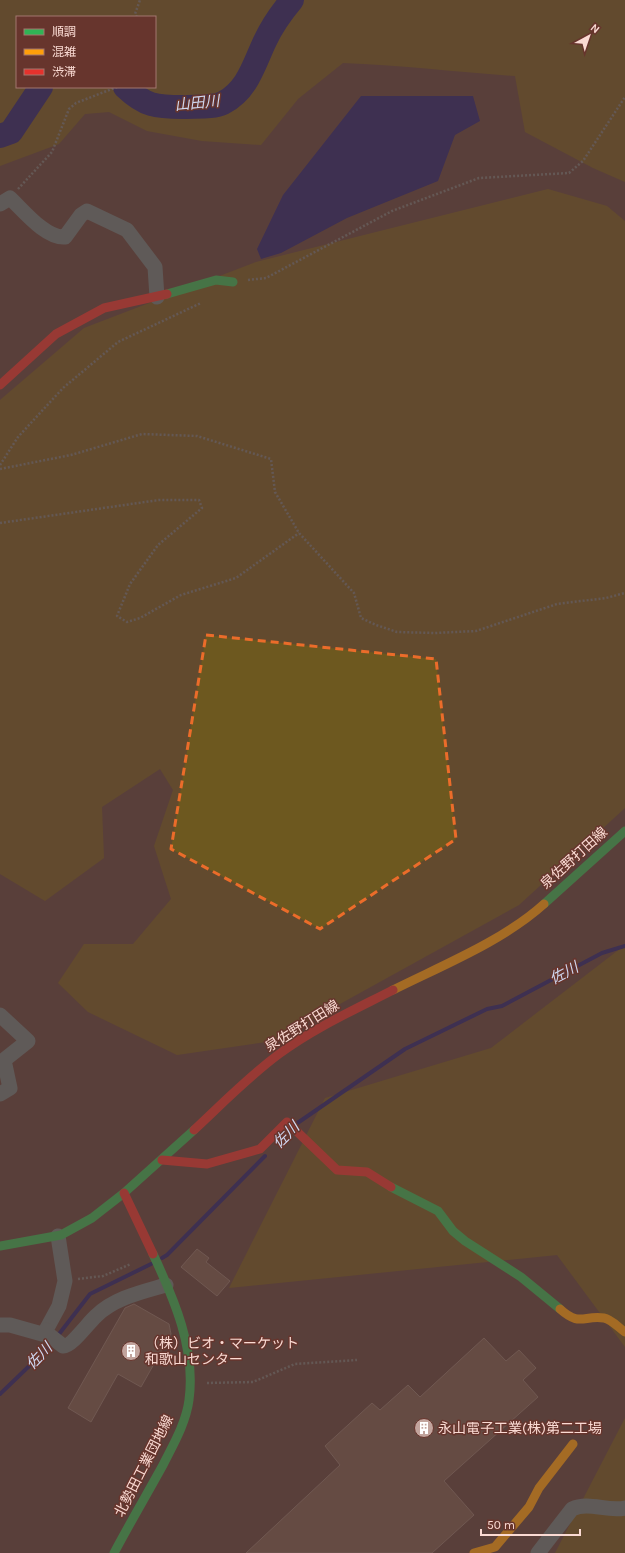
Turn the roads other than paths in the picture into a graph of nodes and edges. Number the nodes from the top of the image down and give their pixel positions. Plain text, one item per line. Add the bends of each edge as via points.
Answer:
1 (5, 201) edge
2 (233, 282) road end
3 (156, 297) junction
4 (0, 385) edge
5 (625, 831) edge
6 (0, 1015) edge
7 (0, 1094) edge
8 (162, 1160) junction
9 (124, 1194) junction
10 (58, 1236) junction
11 (0, 1246) edge
12 (163, 1279) junction
13 (0, 1325) edge
14 (625, 1332) edge
15 (52, 1336) junction
16 (573, 1444) dead end
17 (625, 1508) edge
18 (114, 1553) edge
19 (474, 1553) edge
20 (538, 1553) edge

1 - 3 street via 57,238 65,237 87,211 127,230 155,267
2 - 3 street via 216,280
3 - 4 street via 104,308 56,334
5 - 8 street, 泉佐野打田線 via 533,914 495,938 318,1028 279,1054 248,1079
6 - 7 street via 28,1041 4,1060 10,1088
8 - 9 street, 泉佐野打田線
8 - 14 street via 207,1164 260,1149 287,1122 337,1170 367,1172 438,1211 453,1231 465,1241 521,1277 570,1318 605,1318
9 - 10 street, 泉佐野打田線 via 92,1218
9 - 12 street, 北勢田工業団地線
10 - 11 street, 泉佐野打田線
10 - 15 street via 65,1280
12 - 15 street via 119,1300 97,1314 65,1347
12 - 18 street, 北勢田工業団地線 via 179,1318 189,1354 189,1401 174,1444
13 - 15 street via 10,1324
16 - 19 street via 539,1488 529,1507 495,1547
17 - 20 street via 577,1506

